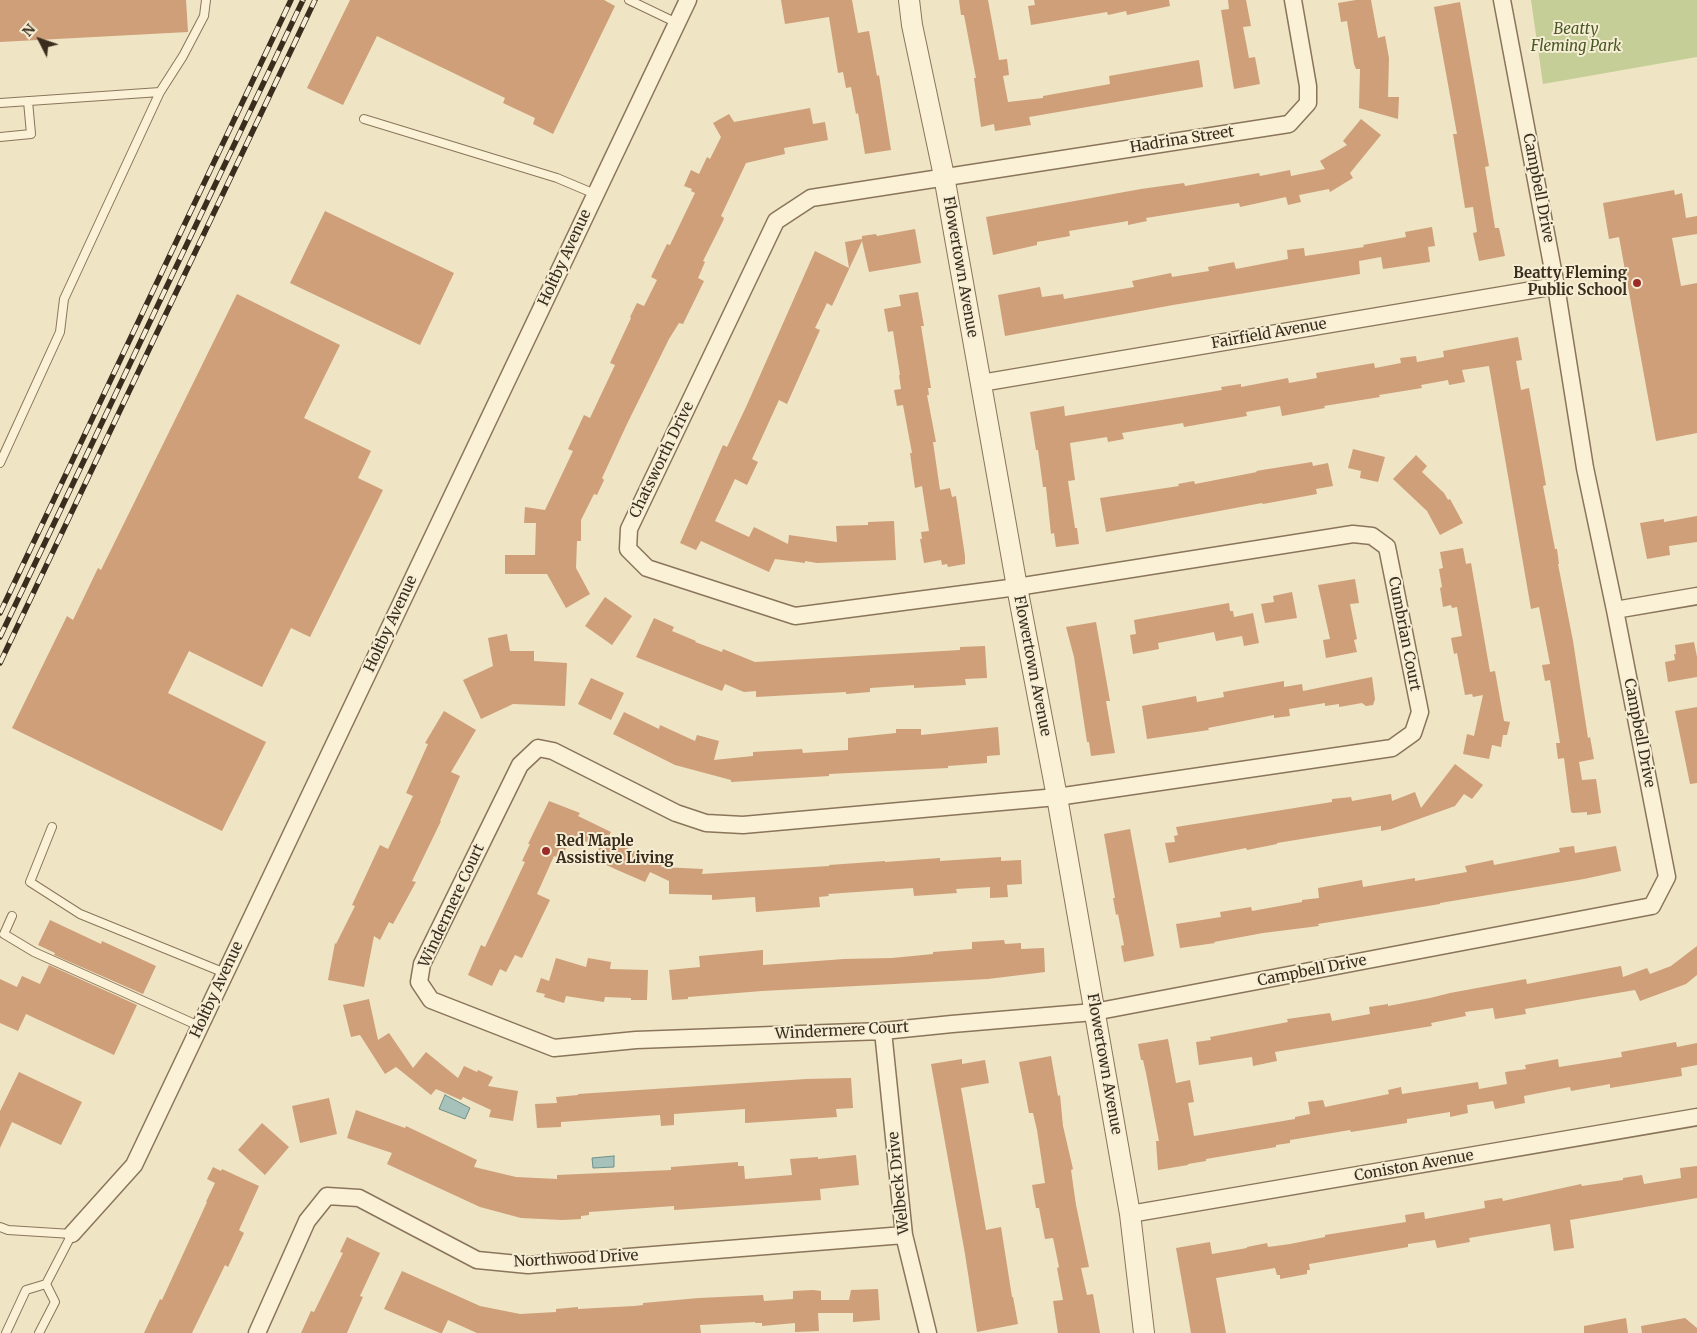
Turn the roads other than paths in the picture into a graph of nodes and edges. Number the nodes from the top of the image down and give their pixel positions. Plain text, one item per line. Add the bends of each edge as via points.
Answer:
1 (206, 0) edge
2 (629, 0) edge
3 (688, 0) edge
4 (909, 0) edge
5 (1293, 0) edge
6 (1502, 0) edge
7 (677, 22) junction
8 (160, 92) junction
9 (28, 101) junction
10 (0, 102) edge
11 (364, 119) dead end
12 (0, 137) edge
13 (944, 176) junction
14 (595, 194) junction
15 (1556, 286) junction
16 (981, 383) junction
17 (0, 463) edge
18 (1017, 587) junction
19 (1697, 596) edge
20 (1615, 610) junction
21 (1057, 797) junction
22 (52, 827) dead end
23 (12, 916) dead end
24 (225, 973) junction
25 (1094, 1012) junction
26 (200, 1026) junction
27 (883, 1031) junction
28 (1697, 1117) edge
29 (1130, 1214) junction
30 (0, 1227) edge
31 (72, 1234) junction
32 (904, 1236) junction
33 (46, 1284) junction
34 (6, 1333) edge
35 (39, 1333) edge
36 (257, 1333) edge
37 (928, 1333) edge
38 (1144, 1333) edge

1 - 8 lane via 204,16
2 - 7 lane
3 - 7 street, Holtby Avenue
4 - 13 street, Flowertown Avenue
5 - 13 street, Hadrina Street via 1308,103 1289,124
6 - 15 street, Campbell Drive
7 - 14 street, Holtby Avenue
8 - 9 lane
8 - 17 lane via 64,299 60,332
9 - 10 lane
9 - 12 lane via 31,134
11 - 14 lane via 557,178
13 - 16 street, Flowertown Avenue
13 - 18 street, Chatsworth Drive via 811,198 776,221 629,530 628,549 647,568 795,616
14 - 24 street, Holtby Avenue
15 - 16 street, Fairfield Avenue
15 - 20 street, Campbell Drive via 1585,468
16 - 18 street, Flowertown Avenue
18 - 21 street, Flowertown Avenue
18 - 21 street, Cumbrian Court via 1352,534 1372,536 1387,547 1420,712 1413,733 1392,748
19 - 20 street
20 - 25 street, Campbell Drive via 1667,877 1652,906
21 - 25 street, Flowertown Avenue
21 - 27 street, Windermere Court via 743,825 706,823 676,812 553,751 538,748 520,765 422,964 419,982 431,1000 554,1048 636,1040
22 - 24 lane via 30,882 80,914
23 - 26 lane via 4,934 34,952
24 - 26 street, Holtby Avenue
25 - 27 street, Windermere Court
25 - 29 street, Flowertown Avenue
26 - 31 street, Holtby Avenue via 134,1165
27 - 32 street, Welbeck Drive
28 - 29 street, Coniston Avenue
29 - 38 street, Flowertown Avenue
30 - 31 lane
31 - 33 lane
32 - 36 street, Northwood Drive via 528,1265 477,1260 358,1198 327,1196 307,1221
32 - 37 street, Welbeck Drive
33 - 34 lane via 26,1290
33 - 35 lane via 55,1302

